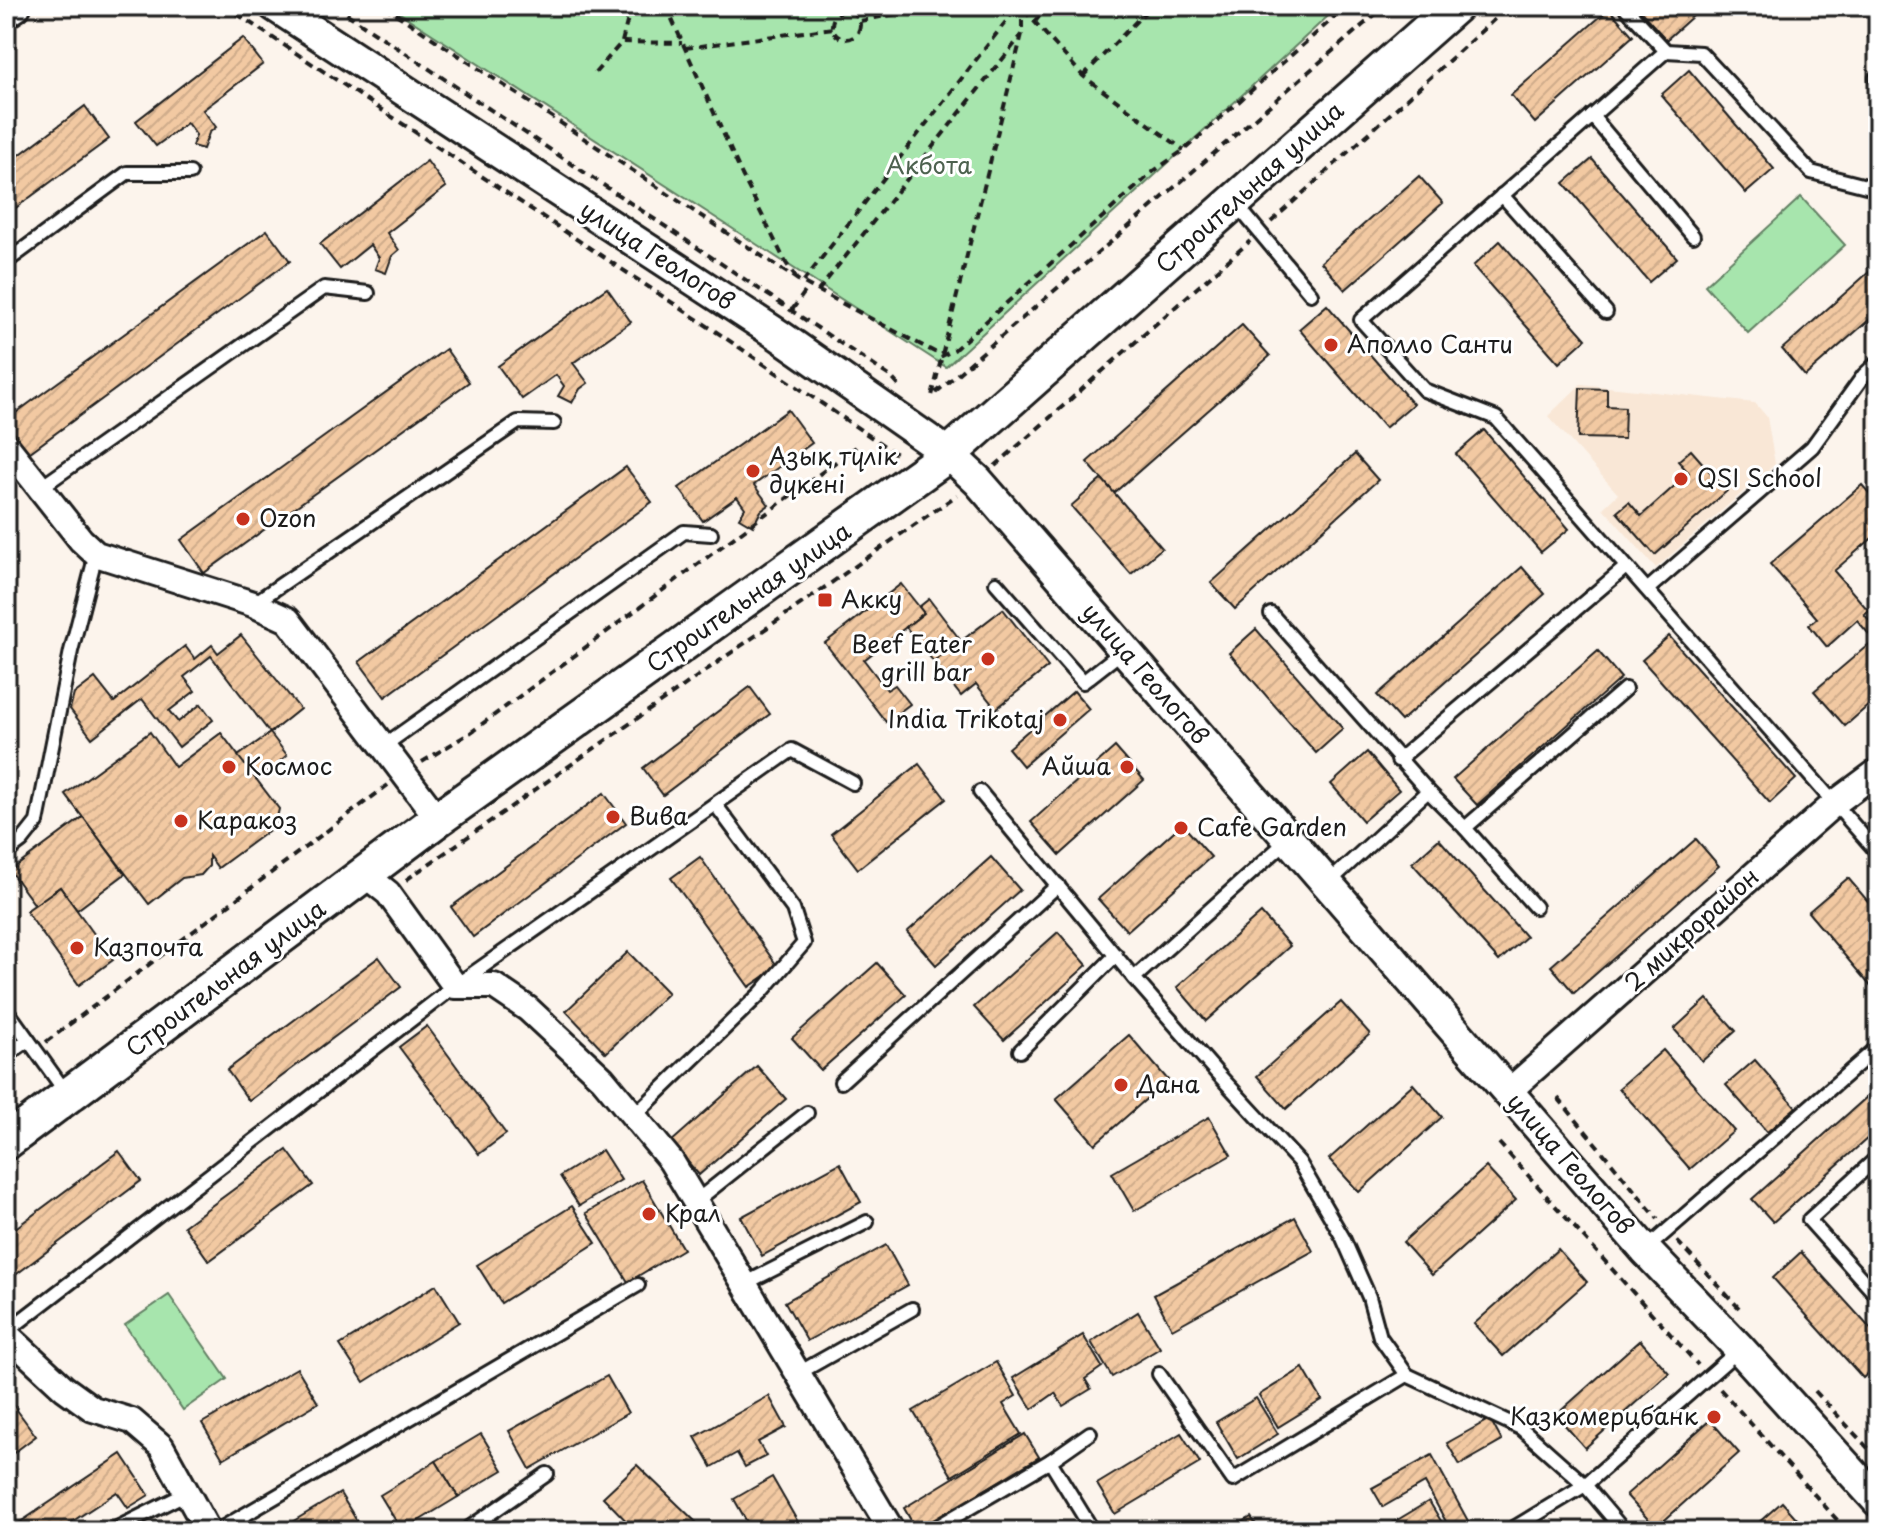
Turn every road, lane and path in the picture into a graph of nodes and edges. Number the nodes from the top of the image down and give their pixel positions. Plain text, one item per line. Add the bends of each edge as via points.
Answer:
1 (15, 6) edge
2 (225, 6) edge
3 (275, 6) edge
4 (335, 6) edge
5 (384, 6) edge
6 (631, 6) edge
7 (666, 6) edge
8 (837, 6) edge
9 (936, 6) edge
10 (1047, 6) edge
11 (1151, 6) edge
12 (1347, 6) edge
13 (1385, 6) edge
14 (1455, 6) edge
15 (1509, 6) edge
16 (1624, 6) edge
17 (1021, 7) edge
18 (6, 12) edge
19 (840, 12) junction
20 (860, 21) junction
21 (1035, 22) junction
22 (833, 28) junction
23 (1022, 34) junction
24 (622, 42) junction
25 (682, 45) junction
26 (1666, 51) junction
27 (595, 73) dead end
28 (1083, 76) junction
29 (1592, 116) junction
30 (1184, 150) junction
31 (190, 173) dead end
32 (1878, 189) edge
33 (1502, 195) junction
34 (1234, 202) junction
35 (1260, 232) junction
36 (1693, 236) dead end
37 (6, 262) edge
38 (800, 281) junction
39 (809, 286) junction
40 (818, 291) junction
41 (368, 293) dead end
42 (1311, 294) dead end
43 (1606, 312) dead end
44 (786, 323) junction
45 (942, 356) junction
46 (1878, 362) edge
47 (909, 396) dead end
48 (554, 423) dead end
49 (6, 445) edge
50 (856, 447) dead end
51 (936, 464) junction
52 (978, 481) junction
53 (40, 488) junction
54 (711, 534) dead end
55 (96, 554) junction
56 (1626, 567) junction
57 (996, 583) dead end
58 (1648, 589) junction
59 (253, 604) junction
60 (1271, 614) dead end
61 (1124, 650) junction
62 (1625, 689) dead end
63 (382, 747) junction
64 (1398, 760) junction
65 (1878, 771) edge
66 (403, 774) junction
67 (853, 783) dead end
68 (1428, 791) junction
69 (980, 792) dead end
70 (1835, 803) junction
71 (715, 804) junction
72 (438, 819) junction
73 (1465, 828) junction
74 (1289, 839) junction
75 (6, 853) edge
76 (1878, 853) edge
77 (376, 883) junction
78 (1328, 884) junction
79 (1058, 885) junction
80 (1535, 907) dead end
81 (1116, 955) junction
82 (1134, 978) junction
83 (455, 986) junction
84 (6, 1009) edge
85 (32, 1045) junction
86 (1878, 1047) edge
87 (1020, 1051) dead end
88 (6, 1056) edge
89 (841, 1082) dead end
90 (1508, 1092) junction
91 (69, 1097) junction
92 (1558, 1098) dead end
93 (807, 1113) dead end
94 (634, 1116) junction
95 (6, 1142) edge
96 (1499, 1143) dead end
97 (1878, 1157) edge
98 (695, 1202) junction
99 (867, 1222) dead end
100 (1656, 1240) junction
101 (744, 1284) junction
102 (638, 1285) dead end
103 (1878, 1297) edge
104 (912, 1309) dead end
105 (1741, 1310) dead end
106 (6, 1333) edge
107 (1740, 1349) junction
108 (797, 1374) junction
109 (1159, 1374) dead end
110 (1407, 1375) junction
111 (1709, 1377) junction
112 (1815, 1390) dead end
113 (1090, 1433) dead end
114 (1878, 1459) edge
115 (1050, 1461) junction
116 (547, 1474) dead end
117 (1585, 1485) junction
118 (187, 1493) junction
119 (1878, 1501) edge
120 (111, 1531) edge
121 (208, 1531) edge
122 (217, 1531) edge
123 (465, 1531) edge
124 (892, 1531) edge
125 (930, 1531) edge
126 (1093, 1531) edge
127 (1509, 1531) edge
128 (1624, 1531) edge
129 (1847, 1531) edge

1 - 18 street
2 - 51 path via 724,337
3 - 44 street, улица Геологов
4 - 44 path
5 - 38 path
6 - 24 path
7 - 25 path
8 - 19 path
9 - 20 path
10 - 21 path
11 - 28 path
12 - 30 path
13 - 45 path via 932,396
14 - 34 main road, Строительная улица
15 - 35 path
16 - 26 lane
17 - 21 path
17 - 23 path
17 - 38 path
19 - 20 path via 852,12
19 - 22 path
20 - 22 path via 853,37 841,37
21 - 28 path
22 - 25 path
23 - 40 path
23 - 45 path
24 - 25 path
24 - 27 path
25 - 38 path via 742,175
26 - 29 lane
26 - 32 lane via 1701,53 1811,172
28 - 30 path
29 - 33 lane
29 - 36 lane
30 - 45 path
31 - 37 lane via 127,173
33 - 43 lane
33 - 56 lane via 1361,320 1424,390 1496,418
34 - 35 lane
34 - 51 main road, Строительная улица
35 - 42 lane
35 - 52 path
38 - 39 path
39 - 40 path
39 - 44 path
40 - 45 path
41 - 53 lane via 324,288
44 - 47 path via 891,377
44 - 51 street, улица Геологов
46 - 58 lane via 1812,447
48 - 59 lane via 518,422
49 - 53 street
50 - 66 path via 470,733
51 - 52 street, улица Геологов
51 - 72 main road, Строительная улица
52 - 61 street, улица Геологов
52 - 77 path
53 - 55 street
54 - 63 lane via 684,532
55 - 59 street
55 - 75 lane via 37,822
56 - 58 lane
56 - 64 lane
57 - 61 lane via 1083,682
58 - 70 lane
59 - 63 street via 288,620
60 - 64 lane
61 - 74 street, улица Геологов
62 - 73 lane
63 - 66 street
64 - 68 lane
65 - 70 street, 2 микрорайон
66 - 72 street
66 - 85 path
67 - 71 lane via 792,750
68 - 73 lane
68 - 78 lane
69 - 79 lane
70 - 76 lane
70 - 90 street, 2 микрорайон
71 - 83 lane
71 - 94 lane via 793,909 804,943 761,993
72 - 77 main road, Строительная улица
73 - 80 lane
74 - 78 street, улица Геологов
74 - 82 lane
77 - 83 street
77 - 91 main road, Строительная улица
78 - 90 street, улица Геологов
79 - 81 lane
79 - 89 lane
81 - 82 lane
81 - 87 lane
82 - 110 lane via 1299,1162 1343,1238 1380,1337
83 - 94 street via 494,986 528,1009 603,1079
83 - 106 lane
84 - 85 lane
85 - 88 lane
85 - 91 lane
86 - 100 lane
90 - 100 street, улица Геологов
91 - 95 main road, Строительная улица
92 - 100 path
93 - 98 lane
94 - 98 street via 671,1161
96 - 111 path
97 - 103 lane via 1809,1220
98 - 101 street
99 - 101 lane
100 - 105 path
100 - 107 street, улица Геологов
101 - 108 street
102 - 122 lane
104 - 108 lane
106 - 118 street via 64,1388 93,1409 132,1421 161,1446
107 - 111 lane
107 - 119 street, улица Геологов
108 - 124 street
109 - 110 lane via 1233,1480
110 - 117 lane via 1521,1428
111 - 117 lane
111 - 129 path
112 - 114 path
113 - 115 lane
115 - 125 lane
115 - 126 lane
116 - 123 lane
117 - 127 lane
117 - 128 lane
118 - 120 lane
118 - 121 street

